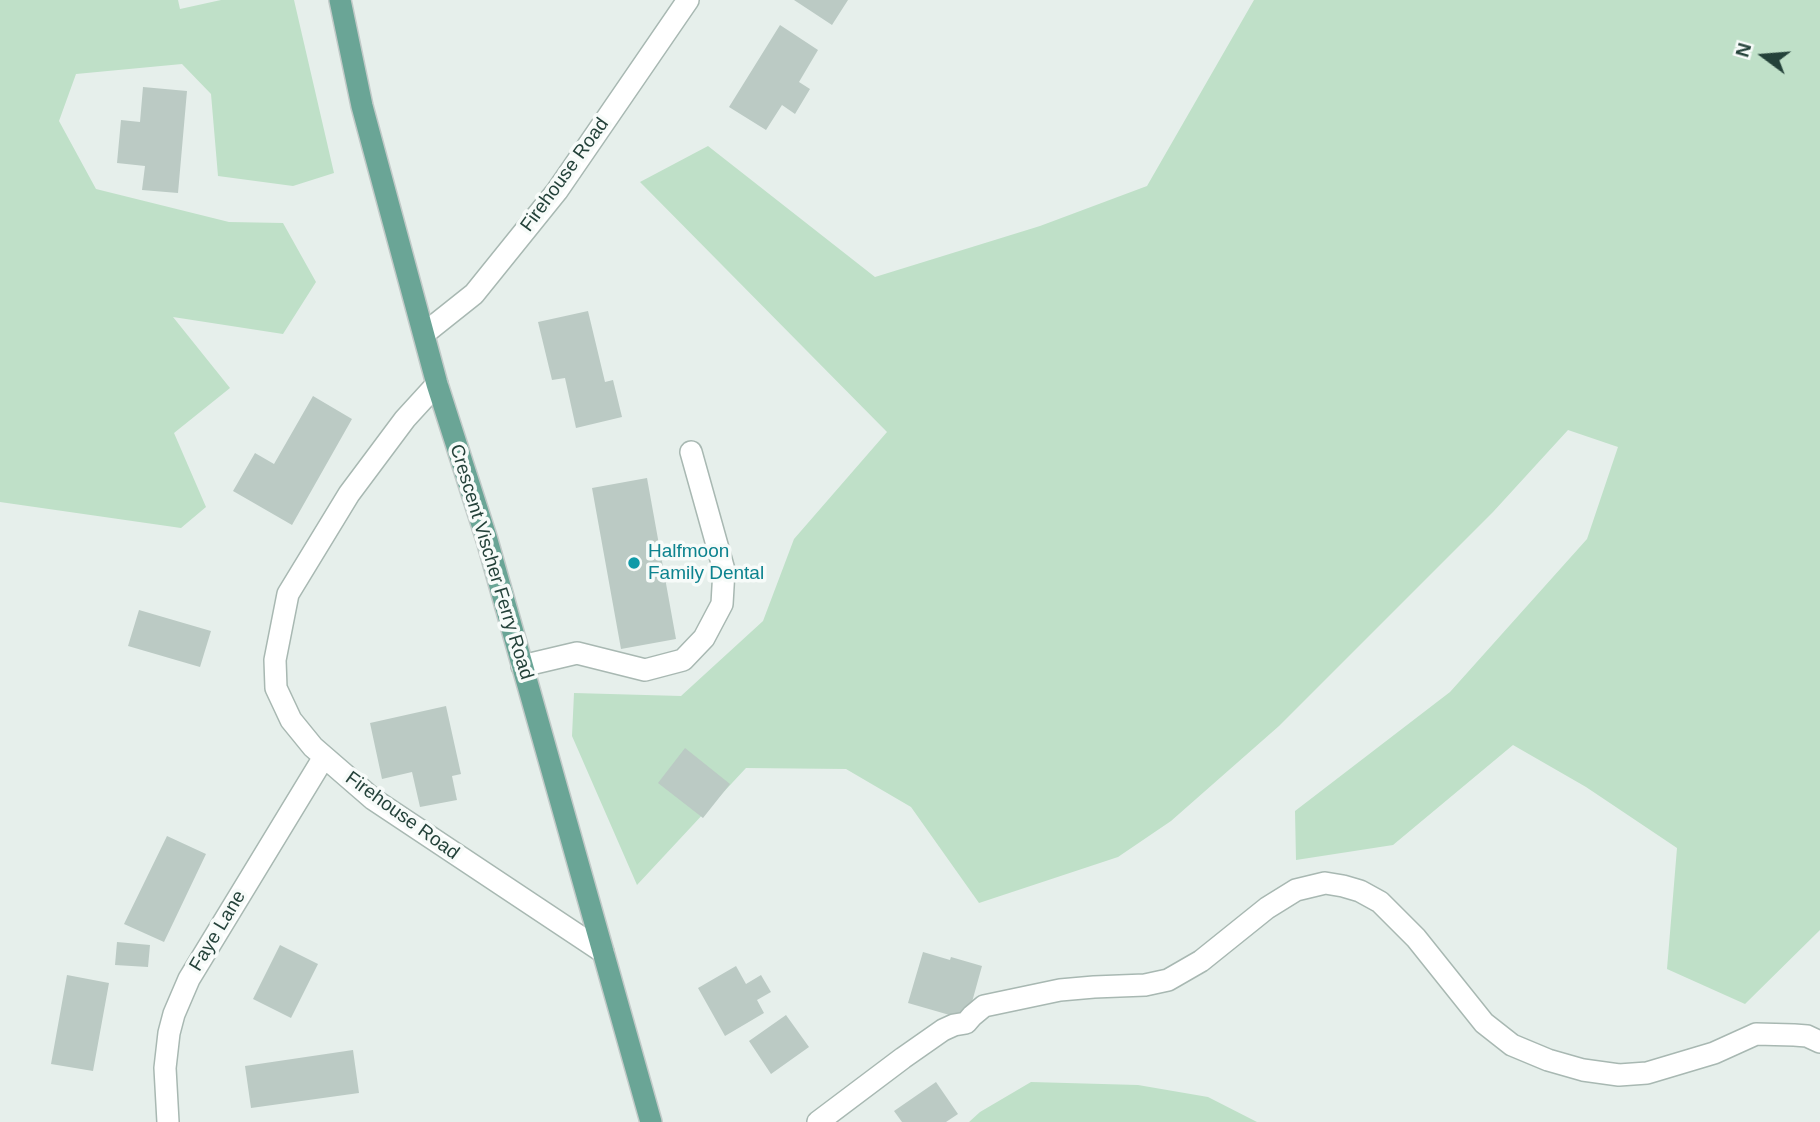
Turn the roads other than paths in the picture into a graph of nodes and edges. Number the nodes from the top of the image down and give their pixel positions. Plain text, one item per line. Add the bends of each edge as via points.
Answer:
1 (340, 0) edge
2 (688, 0) edge
3 (425, 333) junction
4 (438, 384) junction
5 (691, 452) dead end
6 (523, 666) junction
7 (324, 757) junction
8 (603, 952) junction
9 (1820, 1042) edge
10 (168, 1122) edge
11 (651, 1122) edge
12 (818, 1122) edge

1 - 3 main road, Crescent Vischer Ferry Road via 362,106
2 - 3 street, Firehouse Road via 557,191 474,294
3 - 4 main road, Crescent Vischer Ferry Road
4 - 6 main road, Crescent Vischer Ferry Road
4 - 7 street, Firehouse Road via 405,419 349,494 288,594 275,660 276,688 291,720
5 - 6 street via 724,569 722,604 704,638 683,660 645,670 577,653
6 - 8 main road, Crescent Vischer Ferry Road
7 - 8 street, Firehouse Road via 373,799
7 - 10 street, Faye Lane via 189,979 174,1014 165,1068
8 - 11 main road, Crescent Vischer Ferry Road
9 - 12 street via 1807,1036 1756,1034 1714,1054 1647,1073 1619,1075 1548,1060 1512,1045 1483,1023 1416,938 1380,902 1360,891 1325,883 1296,890 1266,908 1201,961 1168,980 1060,990 984,1006 966,1023 943,1030

